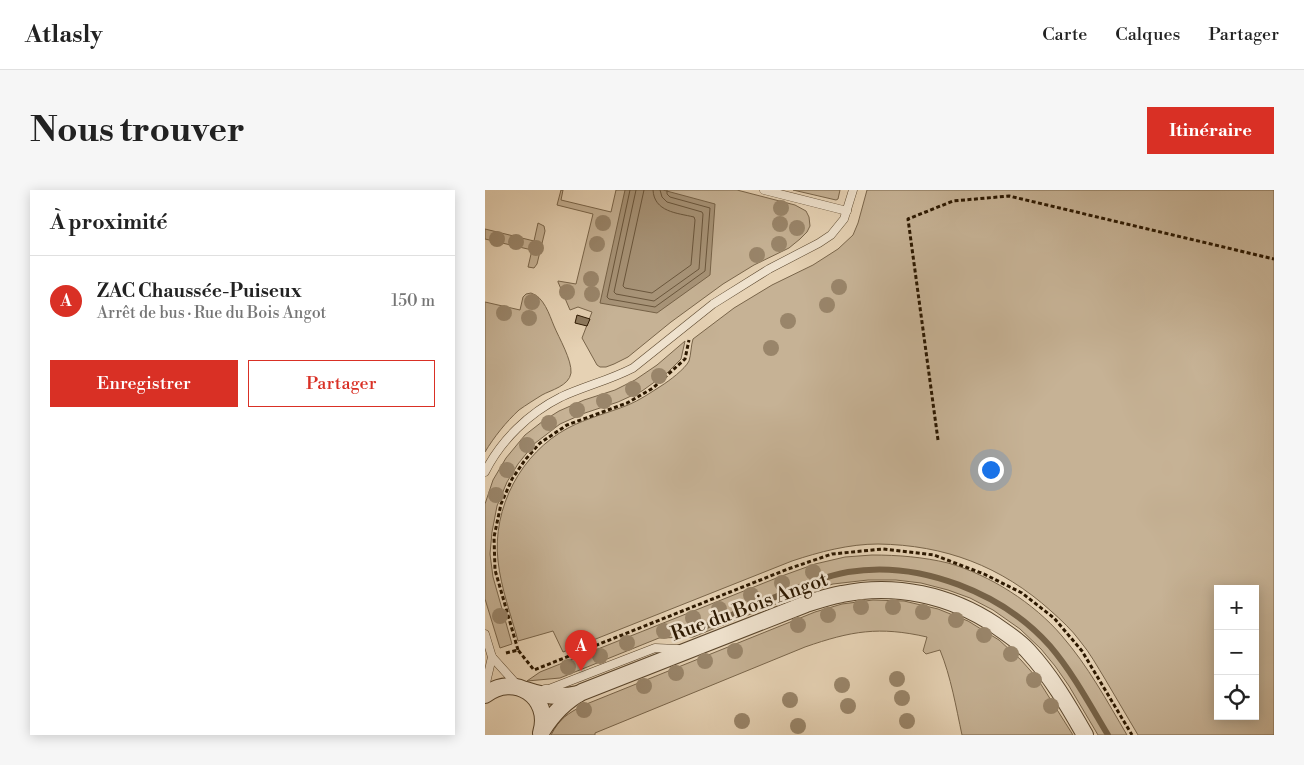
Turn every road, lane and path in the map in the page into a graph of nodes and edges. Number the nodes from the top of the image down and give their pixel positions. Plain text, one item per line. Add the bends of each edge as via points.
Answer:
1 (764, 190) edge
2 (853, 190) edge
3 (847, 211) junction
4 (1274, 259) edge
5 (689, 339) dead end
6 (938, 440) dead end
7 (485, 472) edge
8 (485, 634) edge
9 (518, 650) junction
10 (690, 650) junction
11 (506, 653) dead end
12 (492, 657) junction
13 (534, 670) dead end
14 (485, 687) edge
15 (522, 689) junction
16 (582, 692) junction
17 (485, 695) edge
18 (541, 733) edge
19 (1085, 735) edge

1 - 3 lane
2 - 3 lane
3 - 7 lane via 831,235 713,304 633,368 561,398 535,414 500,448
4 - 6 path via 1009,196 953,202 908,219
5 - 9 path via 685,359 653,388 627,403 567,425 540,443 512,479 501,504 494,537 495,570
8 - 12 lane
9 - 11 path
9 - 13 path
10 - 15 lane via 655,648 549,689
10 - 16 street, Rue du Bois Angot
10 - 19 street, Rue du Bois Angot via 806,604 842,594 878,590 920,594 946,600 973,612 1010,635 1050,677
12 - 14 lane
12 - 15 lane
15 - 16 street, Rue du Bois Angot via 550,696
15 - 17 street, Rue du Bois Angot via 502,686
15 - 18 street via 535,697 541,707
16 - 18 street, Rue du Bois Angot via 561,708

